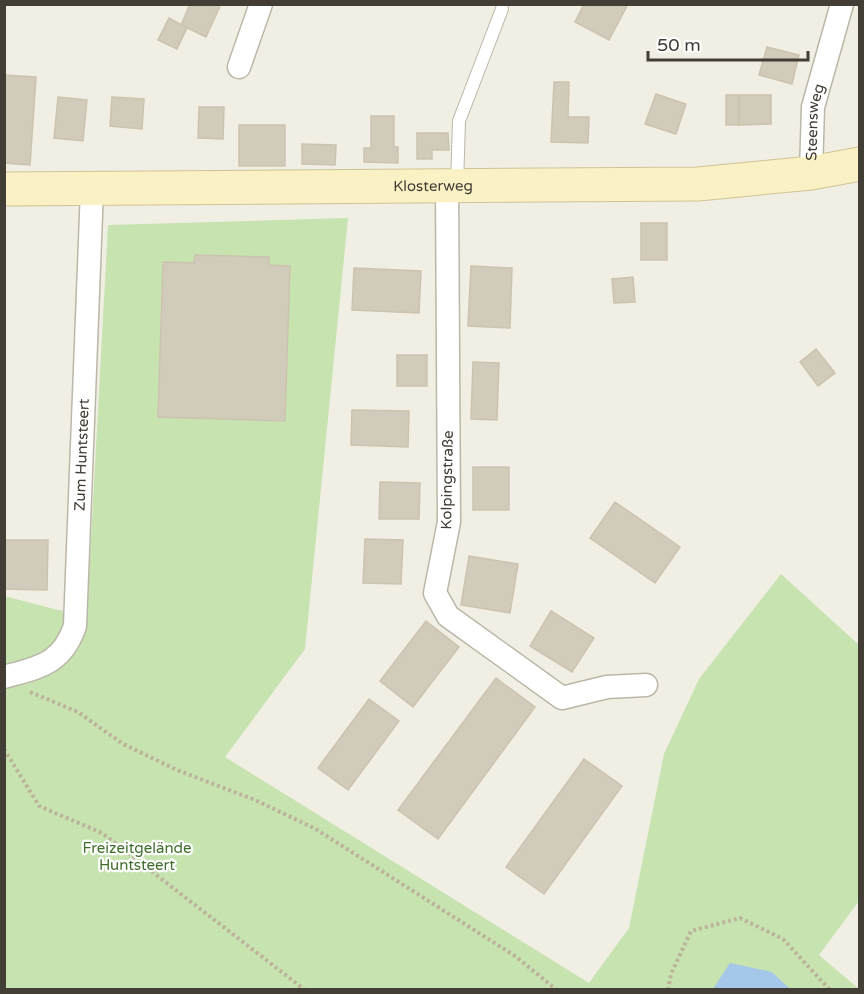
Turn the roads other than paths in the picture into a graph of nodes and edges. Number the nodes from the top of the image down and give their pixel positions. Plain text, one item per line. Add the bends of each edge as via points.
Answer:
1 (261, 4) edge
2 (842, 4) edge
3 (502, 9) dead end
4 (239, 67) dead end
5 (860, 164) edge
6 (811, 173) junction
7 (452, 186) junction
8 (4, 189) edge
9 (92, 189) junction
10 (4, 677) edge
11 (646, 685) dead end

1 - 4 street
2 - 6 street, Steensweg via 813,107
3 - 7 lane via 459,121
5 - 6 street, Klosterweg
6 - 7 street, Klosterweg via 698,184
7 - 9 street, Klosterweg
7 - 11 street, Kolpingstraße via 449,522 435,593 448,616 562,698 607,687
8 - 9 street, Klosterweg
9 - 10 street, Zum Huntsteert via 75,626 69,645 44,666

